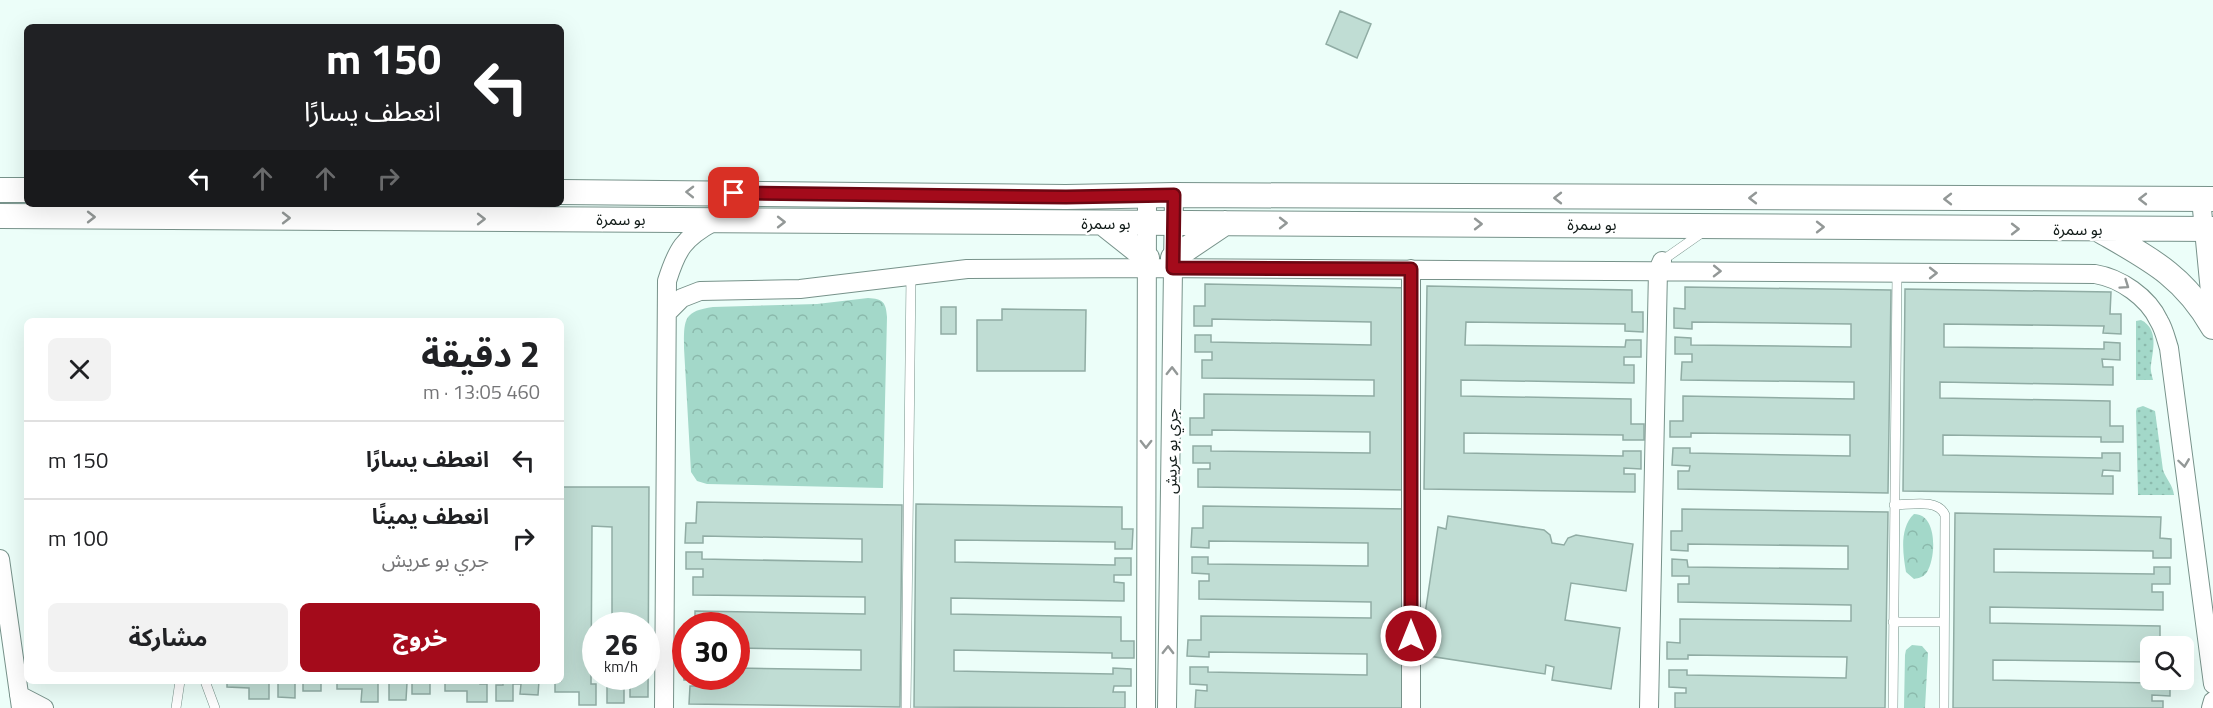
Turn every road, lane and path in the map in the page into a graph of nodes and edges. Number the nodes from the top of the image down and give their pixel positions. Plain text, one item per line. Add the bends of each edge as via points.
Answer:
1 (0, 190) edge
2 (24, 190) edge
3 (564, 192) edge
4 (1147, 195) junction
5 (1174, 195) junction
6 (2207, 199) edge
7 (0, 216) edge
8 (32, 216) junction
9 (713, 222) junction
10 (1148, 222) junction
11 (1102, 223) junction
12 (1173, 223) junction
13 (1225, 223) junction
14 (1711, 226) junction
15 (2099, 229) junction
16 (2208, 229) edge
17 (0, 231) edge
18 (1146, 263) junction
19 (1173, 263) junction
20 (1660, 265) junction
21 (1411, 269) junction
22 (1897, 273) junction
23 (911, 274) junction
24 (667, 313) junction
25 (2213, 326) edge
26 (1894, 505) junction
27 (0, 559) edge
28 (1893, 622) junction
29 (1944, 622) junction
30 (180, 684) edge
31 (206, 684) edge
32 (2213, 684) edge
33 (2213, 701) edge
34 (20, 702) edge
35 (44, 708) edge
36 (176, 708) edge
37 (215, 708) edge
38 (663, 708) edge
39 (906, 708) edge
40 (1146, 708) edge
41 (1167, 708) edge
42 (1411, 708) edge
43 (1649, 708) edge
44 (1893, 708) edge
45 (1944, 708) edge
46 (2211, 708) edge

1 - 2 street
4 -> 3 street, بو سمرة
4 - 5 street, بو سمرة
4 - 10 street, جري بو عريش
6 -> 5 street, بو سمرة
5 - 12 street, جري بو عريش
6 - 16 street
7 - 8 street, بو سمرة
8 -> 9 street, بو سمرة
8 - 17 street
9 -> 11 street, بو سمرة
9 - 24 street via 696,231 674,257
10 - 11 street, بو سمرة
10 - 12 street, بو سمرة
10 - 18 street, جري بو عريش
11 - 18 street
12 - 13 street, بو سمرة
12 - 19 street, جري بو عريش
13 -> 14 street, بو سمرة
13 - 19 street
14 -> 15 street, بو سمرة
14 - 20 lane
15 - 16 street, بو سمرة
15 - 25 street via 2167,271 2200,304
16 - 25 street
18 - 19 street
18 - 23 street
18 -> 40 street, جري بو عريش
19 - 21 street
41 -> 19 street, جري بو عريش
20 - 21 street
20 -> 22 street
20 - 43 street
21 - 42 street
22 - 26 lane
22 -> 32 street via 2095,273 2119,281 2154,312 2169,348
23 - 24 street via 800,289 700,291 682,298
23 - 39 lane
24 - 38 street
26 - 28 lane
26 - 29 lane via 1936,505 1943,509
27 - 34 street
28 - 29 lane
28 - 44 lane
29 - 45 lane
30 - 36 lane
31 - 37 lane
33 - 46 street
34 - 35 street

